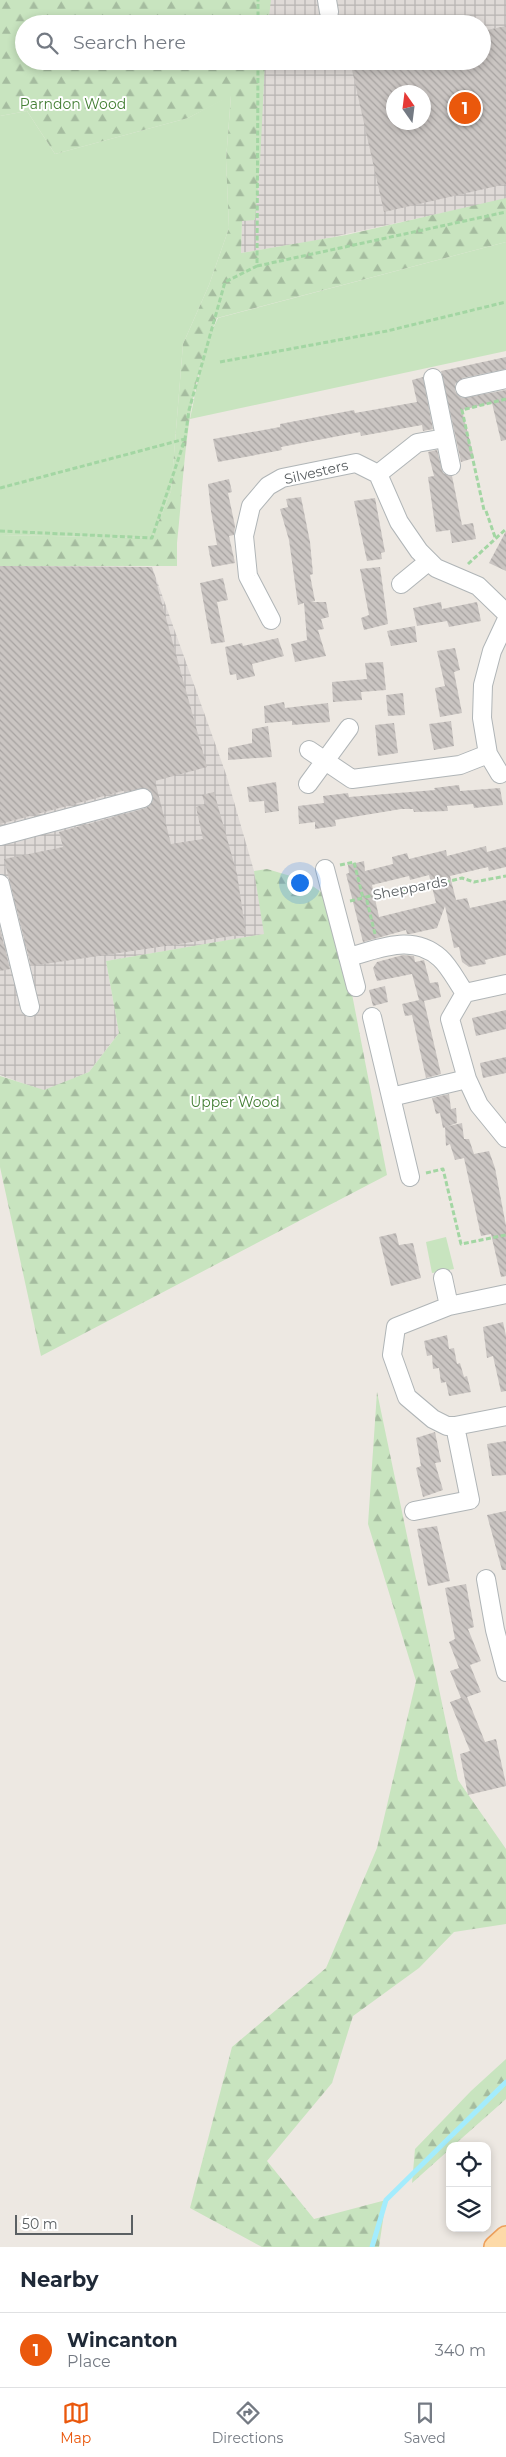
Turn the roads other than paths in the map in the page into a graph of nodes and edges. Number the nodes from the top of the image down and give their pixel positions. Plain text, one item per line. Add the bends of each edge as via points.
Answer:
1 (433, 378) dead end
2 (506, 379) edge
3 (465, 388) dead end
4 (446, 438) junction
5 (451, 466) dead end
6 (378, 474) junction
7 (429, 561) junction
8 (401, 584) dead end
9 (506, 612) edge
10 (272, 620) dead end
11 (506, 621) edge
12 (349, 728) dead end
13 (309, 750) dead end
14 (488, 754) junction
15 (325, 761) junction
16 (500, 774) dead end
17 (308, 784) dead end
18 (143, 798) dead end
19 (0, 836) edge
20 (325, 869) road end
21 (0, 884) edge
22 (348, 957) junction
23 (506, 984) edge
24 (356, 987) dead end
25 (465, 993) junction
26 (30, 1007) dead end
27 (372, 1017) dead end
28 (467, 1079) junction
29 (391, 1097) junction
30 (506, 1138) edge
31 (410, 1177) road end
32 (444, 1278) dead end
33 (506, 1294) edge
34 (450, 1306) junction
35 (506, 1416) edge
36 (456, 1426) junction
37 (414, 1511) dead end
38 (486, 1579) dead end
39 (506, 1672) edge
40 (506, 2237) edge
41 (495, 2247) edge

1 - 4 street
2 - 3 street
4 - 5 street
4 - 6 street via 418,443
6 - 7 street via 399,522
6 - 10 street, Silvesters via 356,463 282,478 268,486 252,506 244,536 248,576
7 - 8 street
7 - 9 street via 436,568 478,586
11 - 14 street via 492,651 483,686 482,718
12 - 15 street
13 - 15 street
14 - 15 street via 460,764 352,779
14 - 16 street
15 - 17 street
18 - 19 street
20 - 22 street
21 - 26 street
22 - 24 street
22 - 25 street via 407,942 440,958
23 - 25 street
25 - 28 street via 450,1019
27 - 29 street
28 - 29 street
28 - 30 street via 479,1105
29 - 31 street
32 - 34 street
33 - 34 street
34 - 36 street via 396,1327 392,1355 407,1397 433,1419 447,1426
35 - 36 street
36 - 37 street via 470,1500
38 - 39 street
40 - 41 main road

